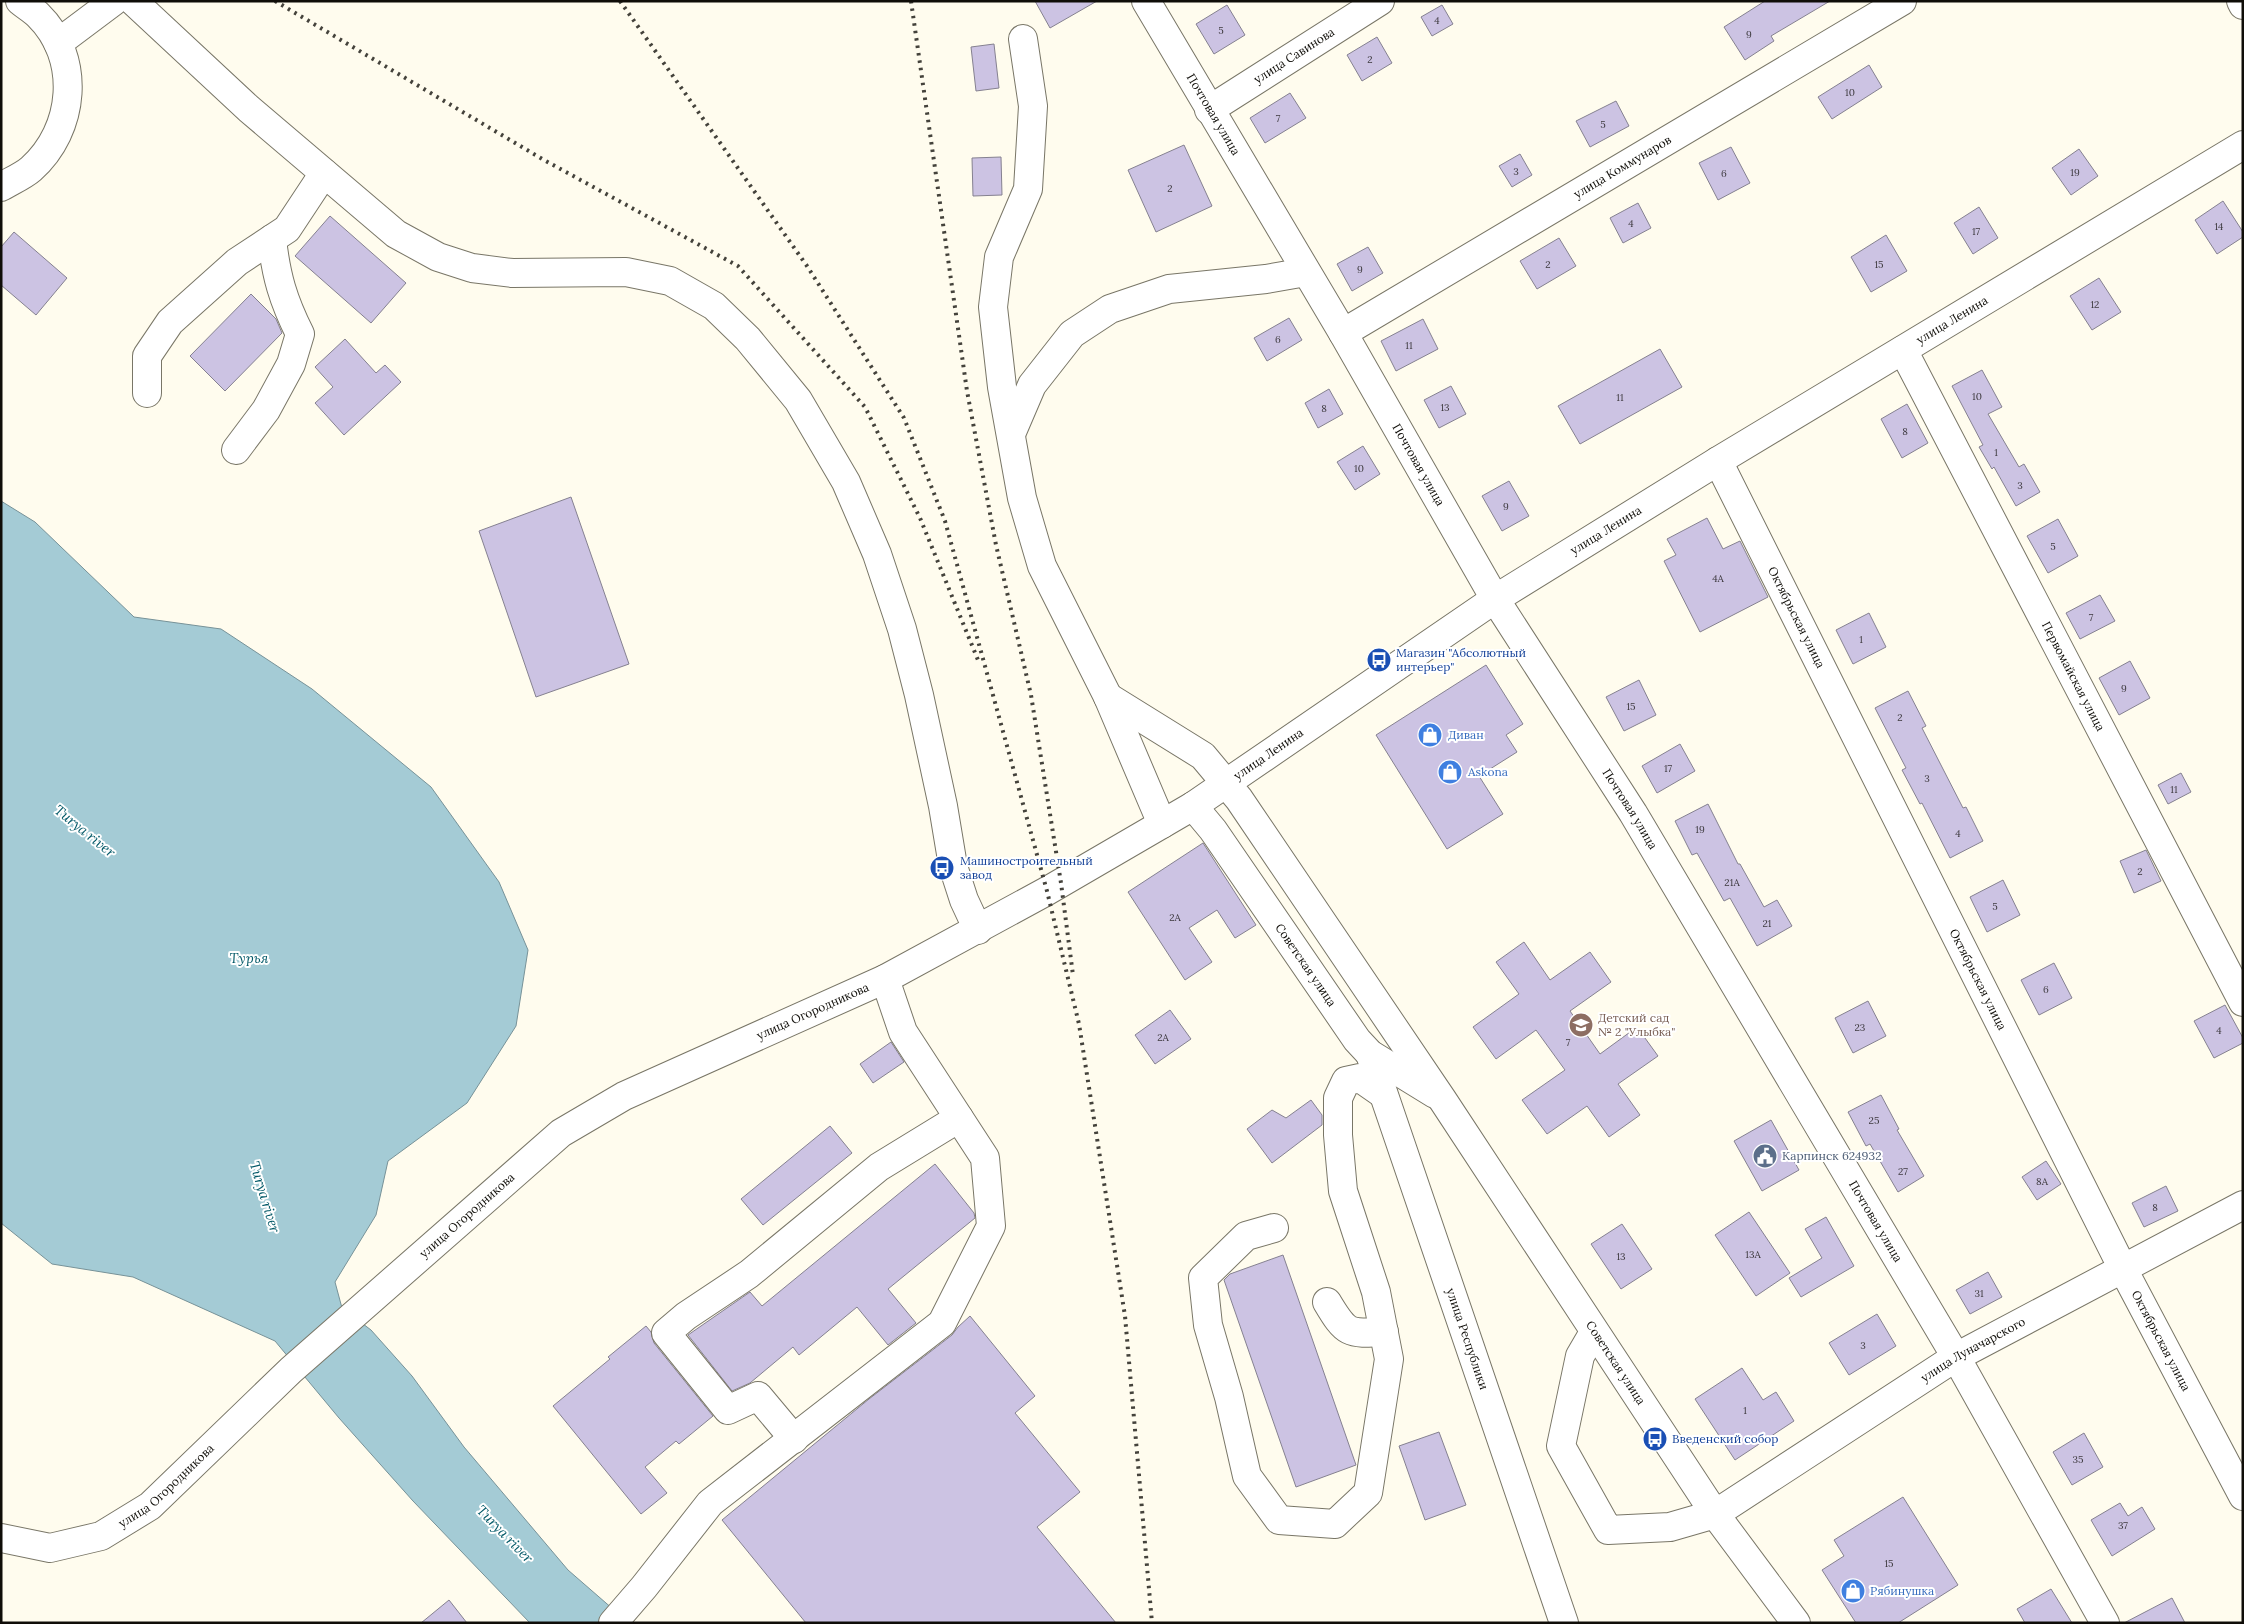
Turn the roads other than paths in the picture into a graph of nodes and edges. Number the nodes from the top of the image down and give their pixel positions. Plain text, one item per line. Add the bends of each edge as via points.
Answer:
1 (20, 1) edge
2 (114, 1) edge
3 (133, 1) edge
4 (1146, 1) edge
5 (1380, 1) edge
6 (1902, 1) edge
7 (2241, 1) edge
8 (2243, 5) edge
9 (1023, 39) dead end
10 (58, 43) junction
11 (1209, 110) junction
12 (2243, 145) edge
13 (324, 172) junction
14 (1, 187) edge
15 (272, 239) junction
16 (1306, 272) junction
17 (1343, 333) junction
18 (1903, 350) junction
19 (147, 393) dead end
20 (1011, 434) junction
21 (236, 450) dead end
22 (1718, 461) junction
23 (1496, 599) junction
24 (1108, 697) junction
25 (1228, 784) junction
26 (1193, 806) junction
27 (1162, 824) junction
28 (978, 930) junction
29 (885, 979) junction
30 (2243, 1002) edge
31 (1370, 1054) junction
32 (1383, 1094) junction
33 (1442, 1099) junction
34 (959, 1118) junction
35 (2243, 1205) edge
36 (1274, 1228) dead end
37 (2123, 1269) junction
38 (1327, 1302) dead end
39 (1384, 1332) junction
40 (1594, 1332) junction
41 (1956, 1357) junction
42 (794, 1438) junction
43 (2243, 1496) edge
44 (1716, 1514) junction
45 (1, 1538) edge
46 (613, 1623) edge
47 (1564, 1623) edge
48 (1796, 1623) edge
49 (2105, 1623) edge

1 - 10 street via 39,15
2 - 10 street
3 - 13 street via 249,109
4 - 11 street, Почтовая улица
5 - 11 street, улица Савинова
6 - 17 street, улица Коммунаров
7 - 8 street
9 - 20 street via 1033,106 1028,189 999,257 993,307
10 - 14 street via 68,77 66,112 53,144 30,170
11 - 16 street, Почтовая улица
12 - 18 street, улица Ленина
13 - 15 street via 286,229
13 - 28 street via 396,234 438,257 472,268 512,273 626,272 670,281 714,306 748,339 798,400 846,482 877,554 919,694 953,866
15 - 19 street via 237,262 170,322 147,356
15 - 21 street via 276,274 287,309 300,334 291,364 266,410
16 - 17 street, Почтовая улица
16 - 20 street via 1169,289 1110,309 1072,334 1032,385
17 - 23 street, Почтовая улица
18 - 22 street, улица Ленина
18 - 30 street, Первомайская улица
20 - 24 street via 1022,498 1042,566
22 - 23 street, улица Ленина
22 - 37 street, Октябрьская улица
23 - 25 street, улица Ленина via 1384,673
23 - 41 street, Почтовая улица via 1633,813
24 - 25 street, Советская улица via 1203,756
24 - 27 street
25 - 26 street, улица Ленина
25 - 33 street, Советская улица
26 - 27 street, улица Ленина
26 - 31 street, Советская улица
27 - 28 street, улица Ленина
28 - 29 street, улица Огородникова
29 - 34 street via 904,1032
29 - 45 street, улица Огородникова via 624,1096 561,1133 291,1370 150,1506 101,1536 50,1548
31 - 32 street, улица Республики
31 - 33 street, Советская улица
32 - 39 street via 1360,1078 1346,1081 1338,1098 1338,1135 1343,1192 1376,1292
32 - 47 street, улица Республики
33 - 40 street, Советская улица
34 - 42 street via 985,1158 992,1226 942,1323
34 - 42 street via 879,1167 749,1274 666,1333 728,1410 758,1396
35 - 37 street, улица Луначарского
36 - 39 street via 1246,1236 1203,1278 1208,1325 1247,1476 1279,1520 1334,1524 1368,1493 1389,1359
37 - 41 street, улица Луначарского
37 - 43 street, Октябрьская улица
38 - 39 street via 1338,1322 1354,1334
40 - 44 street, Советская улица
40 - 44 street, улица Луначарского via 1580,1356 1561,1446 1608,1530 1670,1528
41 - 44 street, улица Луначарского
41 - 49 street, Почтовая улица
42 - 46 street via 710,1503
44 - 48 street, Советская улица

